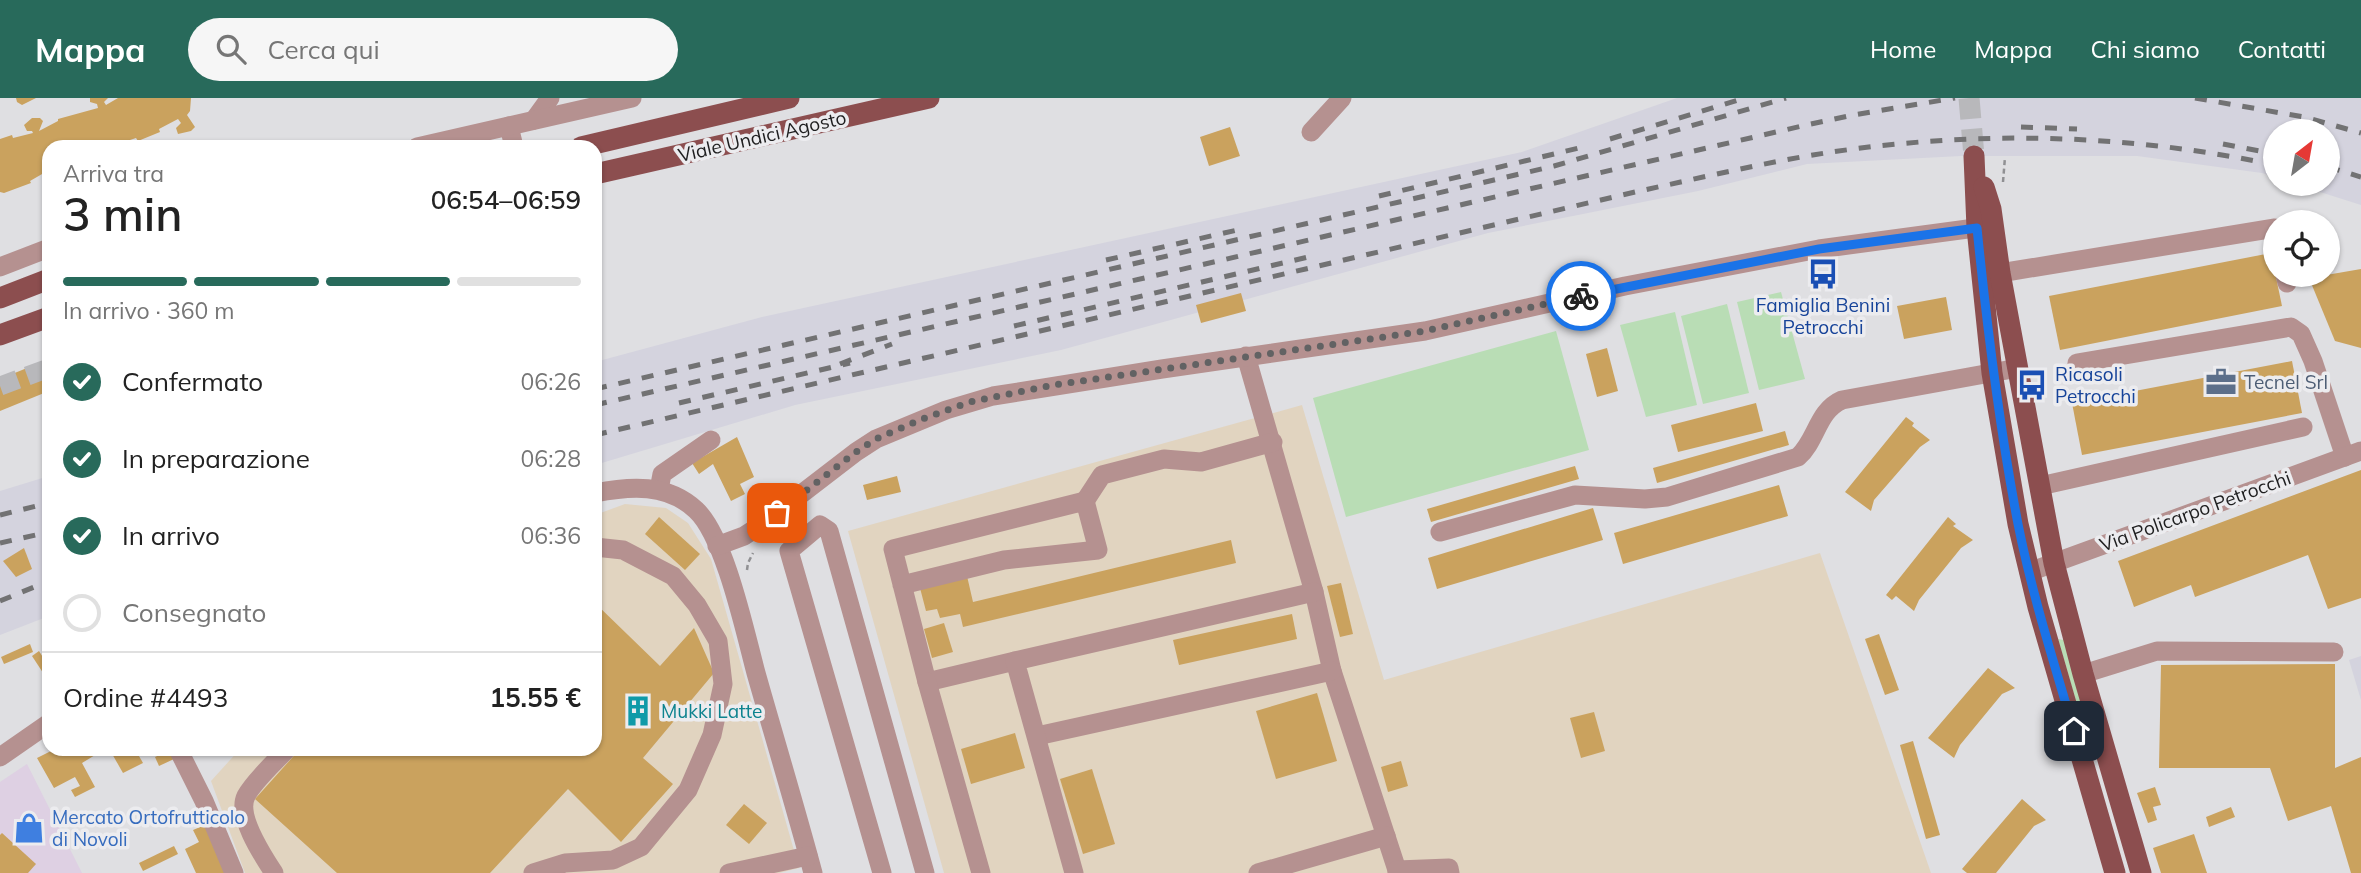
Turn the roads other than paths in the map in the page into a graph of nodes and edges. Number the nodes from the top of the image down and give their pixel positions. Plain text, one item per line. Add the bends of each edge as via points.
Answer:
1 (550, 98) edge
2 (632, 98) edge
3 (789, 98) edge
4 (929, 98) edge
5 (1342, 98) edge
6 (534, 120) junction
7 (509, 126) junction
8 (1311, 132) dead end
9 (448, 140) edge
10 (512, 140) edge
11 (602, 142) edge
12 (1975, 158) tunnel mouth
13 (602, 172) edge
14 (1985, 227) junction
15 (2263, 230) edge
16 (42, 251) edge
17 (0, 267) edge
18 (2000, 273) junction
19 (42, 282) edge
20 (0, 298) edge
21 (42, 320) edge
22 (0, 335) edge
23 (1246, 356) junction
24 (2077, 363) dead end
25 (2018, 368) junction
26 (1992, 373) junction
27 (2303, 427) dead end
28 (711, 440) dead end
29 (1273, 442) junction
30 (2353, 454) edge
31 (2010, 474) junction
32 (2038, 477) junction
33 (659, 490) junction
34 (602, 492) edge
35 (1085, 501) junction
36 (1440, 532) dead end
37 (717, 546) junction
38 (602, 548) edge
39 (2054, 563) junction
40 (2029, 572) junction
41 (902, 585) junction
42 (1314, 592) junction
43 (2334, 652) dead end
44 (1015, 661) junction
45 (1332, 671) junction
46 (2083, 674) junction
47 (927, 682) junction
48 (42, 728) edge
49 (1037, 736) junction
50 (182, 756) edge
51 (280, 756) edge
52 (0, 757) edge
53 (1385, 836) junction
54 (811, 864) edge
55 (1397, 872) edge
56 (234, 873) edge
57 (274, 873) edge
58 (533, 873) edge
59 (729, 873) edge
60 (883, 873) edge
61 (925, 873) edge
62 (981, 873) edge
63 (1074, 873) edge
64 (1258, 873) edge
65 (1450, 873) edge
66 (2115, 873) edge
67 (2141, 873) edge

1 - 6 street
2 - 6 street
3 - 11 main road, Viale Undici Agosto
4 - 13 main road, Viale Undici Agosto
5 - 8 street
6 - 7 street
7 - 9 street
7 - 10 street
12 - 14 main road
14 - 18 main road
14 - 23 street via 1819,249 1425,331
14 - 26 main road
15 - 18 street
16 - 17 street
18 - 25 main road
19 - 20 main road
21 - 22 main road
23 - 29 street
23 - 37 street via 1054,385 946,410 876,439 761,525
24 - 30 street via 2291,327 2301,334
25 - 26 street
25 - 32 main road
26 - 31 main road
26 - 36 street via 1842,400 1828,408 1798,457 1667,497 1575,495
27 - 32 street
28 - 33 street via 662,474
29 - 35 street via 1201,462 1164,459 1102,475
29 - 42 street
30 - 39 street, Via Policarpo Petrocchi
31 - 32 street via 2014,463 2027,460
31 - 40 main road
32 - 39 main road
33 - 34 street
33 - 37 street via 694,508
35 - 41 street via 893,549
35 - 41 street via 1098,550 1004,560
37 - 54 street
38 - 58 street via 622,550 673,576 697,605 718,642 723,684 712,736 688,790 641,846 612,860 565,863
39 - 40 street, Via Policarpo Petrocchi
39 - 46 main road
40 - 66 main road
41 - 47 street
42 - 44 street
42 - 45 street
43 - 46 street via 2157,651
44 - 47 street
44 - 49 street
45 - 49 street
45 - 53 street
46 - 67 main road
47 - 62 street
48 - 52 street
49 - 63 street
50 - 56 street
51 - 57 street via 243,804 246,820
53 - 55 street
53 - 64 street
54 - 59 street
55 - 65 street via 1449,868
60 - 61 street via 789,551 820,525 829,531

